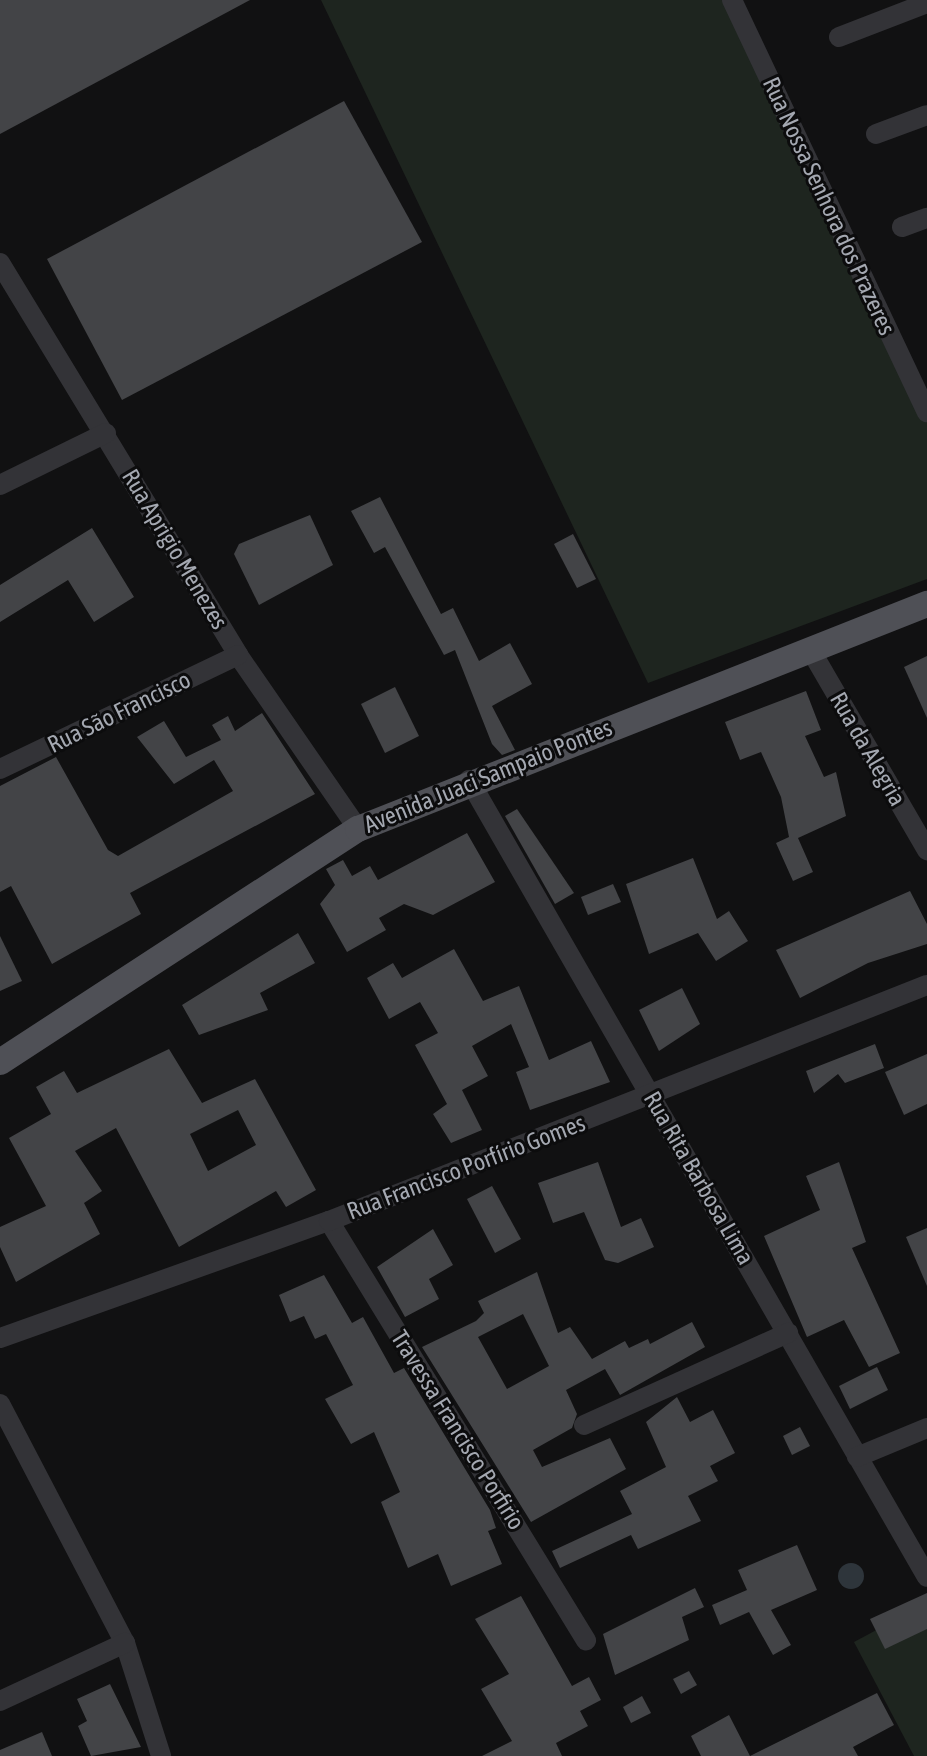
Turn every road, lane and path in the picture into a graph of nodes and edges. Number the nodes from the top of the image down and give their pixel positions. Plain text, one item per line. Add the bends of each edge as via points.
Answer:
1 (732, 0) edge
2 (927, 3) edge
3 (839, 37) dead end
4 (927, 115) edge
5 (876, 134) dead end
6 (927, 218) edge
7 (902, 227) dead end
8 (0, 263) edge
9 (927, 412) edge
10 (106, 433) junction
11 (0, 485) edge
12 (927, 604) edge
13 (810, 649) junction
14 (238, 655) junction
15 (0, 769) edge
16 (469, 780) junction
17 (358, 829) junction
18 (927, 850) edge
19 (927, 985) edge
20 (0, 1062) edge
21 (652, 1095) junction
22 (329, 1221) junction
23 (788, 1333) junction
24 (0, 1338) edge
25 (0, 1404) edge
26 (584, 1425) dead end
27 (927, 1428) edge
28 (857, 1457) junction
29 (927, 1577) edge
30 (586, 1641) dead end
31 (125, 1643) junction
32 (0, 1701) edge
33 (161, 1756) edge

1 - 9 street, Rua Nossa Senhora dos Prazeres
2 - 3 street
4 - 5 street
6 - 7 street
8 - 10 street, Rua Aprigio Menezes
10 - 11 street
10 - 14 street, Rua Aprigio Menezes
12 - 13 main road, Avenida Juaci Sampaio Pontes
13 - 16 main road, Avenida Juaci Sampaio Pontes
13 - 18 street, Rua da Alegria
14 - 15 street, Rua São Francisco
14 - 17 street, Rua Aprigio Menezes
16 - 17 main road, Avenida Juaci Sampaio Pontes
16 - 21 street, Rua Rita Barbosa Lima
17 - 20 main road, Avenida Juaci Sampaio Pontes
19 - 21 street, Rua Francisco Porfírio Gomes
21 - 22 street, Rua Francisco Porfírio Gomes
21 - 23 street, Rua Rita Barbosa Lima
22 - 24 street, Rua Francisco Porfírio Gomes
22 - 30 street, Travessa Francisco Porfirio
23 - 26 street
23 - 28 street, Rua Rita Barbosa Lima
25 - 31 street
27 - 28 street
28 - 29 street, Rua Rita Barbosa Lima
31 - 32 street
31 - 33 street

